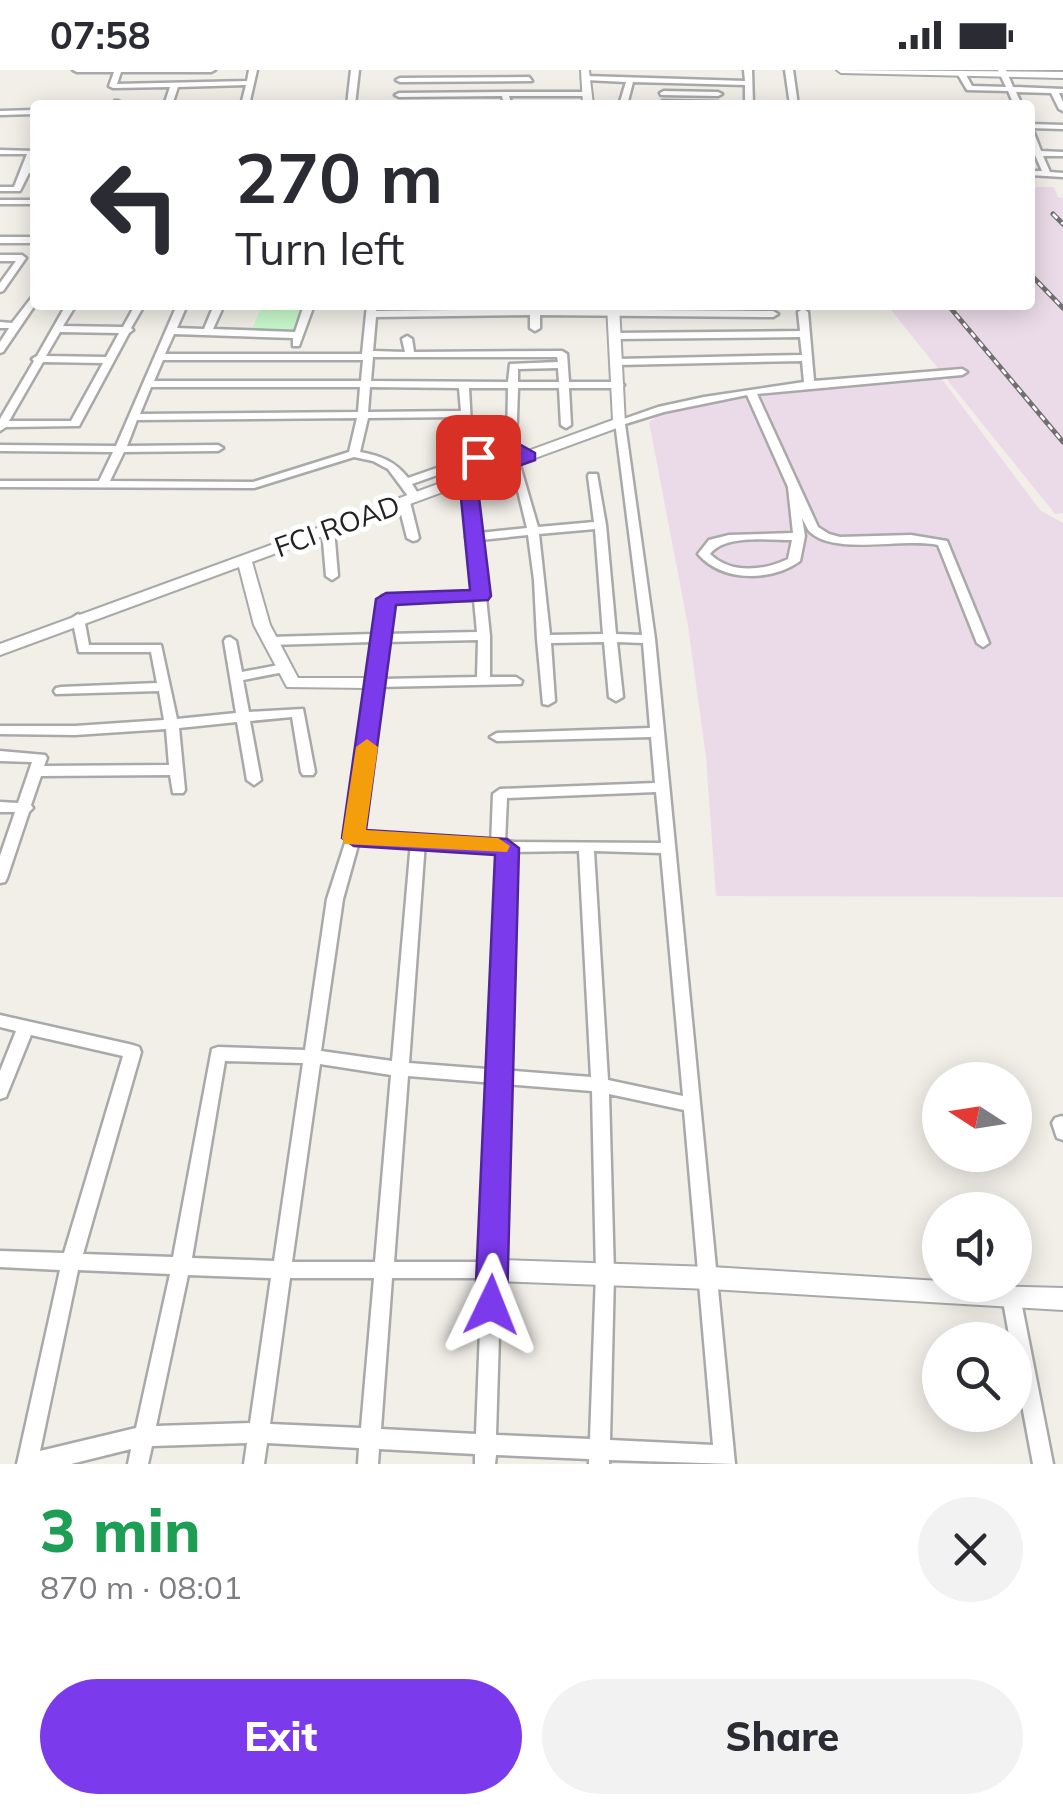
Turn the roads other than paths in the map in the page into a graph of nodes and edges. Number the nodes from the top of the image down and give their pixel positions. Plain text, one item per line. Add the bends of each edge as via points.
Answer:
1 (77, 70) edge
2 (211, 70) edge
3 (253, 70) edge
4 (355, 70) edge
5 (748, 70) edge
6 (788, 70) edge
7 (841, 70) edge
8 (118, 72) edge
9 (1003, 72) edge
10 (961, 73) junction
11 (528, 74) edge
12 (585, 74) edge
13 (400, 75) edge
14 (1063, 75) edge
15 (630, 80) junction
16 (666, 82) junction
17 (718, 82) junction
18 (750, 83) junction
19 (175, 84) junction
20 (250, 84) junction
21 (1012, 90) junction
22 (1059, 91) edge
23 (480, 94) junction
24 (505, 94) junction
25 (528, 94) junction
26 (551, 94) junction
27 (718, 94) junction
28 (588, 99) edge
29 (170, 100) edge
30 (246, 100) edge
31 (352, 100) edge
32 (399, 100) edge
33 (481, 100) edge
34 (507, 100) edge
35 (552, 100) edge
36 (624, 100) edge
37 (663, 100) edge
38 (718, 100) edge
39 (749, 100) edge
40 (793, 100) edge
41 (1016, 100) edge
42 (1062, 104) edge
43 (30, 112) edge
44 (4, 113) edge
45 (1063, 127) edge
46 (0, 129) edge
47 (1035, 131) edge
48 (30, 149) edge
49 (0, 152) edge
50 (1035, 154) edge
51 (1063, 154) edge
52 (1035, 156) edge
53 (30, 171) edge
54 (1035, 174) edge
55 (1046, 174) junction
56 (1063, 175) edge
57 (0, 189) edge
58 (0, 202) edge
59 (30, 202) edge
60 (0, 240) edge
61 (30, 240) edge
62 (30, 244) edge
63 (0, 258) edge
64 (22, 258) junction
65 (0, 290) edge
66 (30, 306) edge
67 (68, 310) edge
68 (137, 310) edge
69 (180, 310) edge
70 (217, 310) edge
71 (306, 310) edge
72 (372, 310) edge
73 (426, 310) edge
74 (574, 310) edge
75 (614, 310) edge
76 (697, 310) edge
77 (750, 310) edge
78 (534, 312) junction
79 (803, 312) dead end
80 (773, 314) dead end
81 (0, 325) edge
82 (15, 326) junction
83 (536, 328) dead end
84 (57, 329) junction
85 (128, 330) junction
86 (171, 331) junction
87 (207, 332) junction
88 (804, 334) junction
89 (299, 335) junction
90 (699, 335) junction
91 (615, 336) junction
92 (407, 339) dead end
93 (0, 350) edge
94 (410, 355) junction
95 (367, 356) junction
96 (160, 357) junction
97 (807, 358) junction
98 (292, 359) junction
99 (37, 360) junction
100 (108, 360) junction
101 (702, 361) junction
102 (618, 362) junction
103 (562, 365) junction
104 (962, 372) dead end
105 (148, 384) junction
106 (619, 385) junction
107 (365, 386) junction
108 (464, 386) junction
109 (514, 386) junction
110 (562, 386) junction
111 (810, 386) junction
112 (751, 392) junction
113 (466, 414) junction
114 (362, 415) junction
115 (133, 417) junction
116 (620, 422) junction
117 (566, 425) dead end
118 (1, 427) edge
119 (512, 445) junction
120 (0, 448) edge
121 (218, 448) dead end
122 (120, 449) junction
123 (354, 454) junction
124 (478, 457) junction
125 (521, 459) junction
126 (593, 476) dead end
127 (468, 478) junction
128 (406, 483) junction
129 (0, 484) edge
130 (102, 484) junction
131 (792, 487) junction
132 (409, 500) junction
133 (600, 525) junction
134 (328, 529) junction
135 (535, 531) junction
136 (799, 536) junction
137 (472, 537) junction
138 (413, 538) dead end
139 (244, 559) junction
140 (332, 576) dead end
141 (481, 596) junction
142 (78, 618) junction
143 (484, 636) junction
144 (379, 638) junction
145 (610, 638) junction
146 (649, 638) junction
147 (543, 640) junction
148 (230, 641) dead end
149 (270, 641) junction
150 (983, 643) dead end
151 (0, 650) edge
152 (284, 668) junction
153 (238, 677) junction
154 (483, 681) junction
155 (516, 681) dead end
156 (376, 682) junction
157 (165, 687) junction
158 (60, 691) dead end
159 (616, 698) dead end
160 (548, 701) dead end
161 (245, 716) junction
162 (172, 726) junction
163 (0, 730) edge
164 (51, 732) junction
165 (658, 732) junction
166 (497, 737) dead end
167 (0, 756) edge
168 (38, 765) junction
169 (175, 770) junction
170 (308, 772) dead end
171 (254, 780) dead end
172 (661, 786) junction
173 (178, 790) dead end
174 (0, 807) edge
175 (26, 808) junction
176 (354, 838) junction
177 (418, 842) junction
178 (586, 846) junction
179 (503, 847) junction
180 (668, 848) junction
181 (2, 870) edge
182 (0, 1021) edge
183 (26, 1027) junction
184 (315, 1058) junction
185 (399, 1069) junction
186 (498, 1078) junction
187 (600, 1085) junction
188 (0, 1092) edge
189 (693, 1105) junction
190 (0, 1259) edge
191 (71, 1262) junction
192 (181, 1266) junction
193 (280, 1270) junction
194 (383, 1270) junction
195 (492, 1270) junction
196 (605, 1274) junction
197 (711, 1278) junction
198 (922, 1291) edge
199 (1032, 1297) edge
200 (1063, 1299) edge
201 (1012, 1302) edge
202 (259, 1433) junction
203 (145, 1436) junction
204 (370, 1440) junction
205 (486, 1454) edge
206 (598, 1456) edge
207 (56, 1459) edge
208 (725, 1460) edge
209 (28, 1464) edge
210 (138, 1464) edge
211 (254, 1464) edge
212 (368, 1464) edge
213 (1043, 1464) edge

1 - 8 street
2 - 8 street
3 - 20 street
4 - 31 street
5 - 18 street
6 - 40 street
7 - 10 street
8 - 19 street via 113,86
9 - 10 street
9 - 14 street
9 - 21 street
10 - 21 street via 970,88
11 - 13 street
11 - 25 street
12 - 15 street
12 - 28 street
13 - 32 street
15 - 16 street
15 - 36 street
16 - 17 street
16 - 37 street
17 - 18 street
17 - 27 street
18 - 39 street
19 - 20 street
19 - 29 street
20 - 30 street
21 - 22 street
21 - 41 street
22 - 42 street
23 - 24 street
23 - 32 street
23 - 33 street
24 - 25 street
24 - 34 street
25 - 26 street
26 - 28 street
26 - 35 street
27 - 37 street
27 - 38 street
43 - 44 street
44 - 46 street
45 - 47 street
48 - 49 street
50 - 51 street
52 - 55 street
53 - 57 street via 16,189
54 - 55 street
55 - 56 street
58 - 59 street
60 - 61 street
62 - 64 street
63 - 64 street
64 - 65 street
66 - 82 street
67 - 84 street
68 - 85 street
69 - 86 street
70 - 87 street
71 - 89 street
72 - 95 street
73 - 78 street
74 - 78 street
75 - 91 street
76 - 90 street
77 - 80 street
78 - 83 street
79 - 88 street
81 - 82 street
82 - 93 street
84 - 85 street
84 - 99 street
85 - 100 street
86 - 87 street
86 - 96 street
87 - 89 street
88 - 90 street
88 - 97 street
89 - 98 street
90 - 91 street
90 - 101 street
91 - 102 street
92 - 94 street
94 - 95 street
94 - 103 street via 562,354
95 - 98 street
95 - 107 street
96 - 98 street
96 - 105 street
97 - 101 street
97 - 111 street
99 - 100 street
99 - 118 street
100 - 118 street via 76,424
101 - 102 street
102 - 106 street
103 - 109 street via 514,366
103 - 110 street
104 - 111 street
105 - 107 street
105 - 115 street
106 - 110 street
106 - 116 street
107 - 108 street
107 - 114 street
108 - 109 street
108 - 113 street
109 - 110 street
109 - 119 street
110 - 117 street
111 - 112 street
112 - 116 street via 667,406
112 - 131 street
113 - 114 street
113 - 124 street via 468,446
114 - 115 street
114 - 123 street
115 - 122 street
116 - 125 street, FCI ROAD
116 - 146 street
119 - 124 street
119 - 125 street
120 - 122 street
121 - 122 street
122 - 130 street
123 - 128 street via 396,466
123 - 130 street via 254,485
124 - 128 street
125 - 127 street, FCI ROAD
125 - 135 street
126 - 133 street
127 - 132 street, FCI ROAD
127 - 137 street
128 - 132 street
129 - 130 street
131 - 136 street
131 - 150 street via 813,529 828,539 943,543
132 - 134 street, FCI ROAD
132 - 138 street
133 - 135 street
133 - 145 street
134 - 139 street, FCI ROAD
134 - 140 street
135 - 137 street
135 - 147 street
136 - 136 street via 794,562 774,570 730,570 704,554 713,542 729,538
137 - 141 street
139 - 142 street, FCI ROAD
139 - 149 street
141 - 143 street
141 - 144 street via 386,599
142 - 151 street, FCI ROAD
142 - 157 street via 83,649 157,648
143 - 144 street
143 - 154 street
144 - 149 street
144 - 156 street
145 - 146 street
145 - 147 street
145 - 159 street
146 - 165 street
147 - 160 street
148 - 153 street
149 - 152 street
152 - 153 street
152 - 156 street via 293,683
153 - 161 street
154 - 155 street
154 - 156 street
156 - 176 street
157 - 158 street
157 - 162 street
161 - 162 street
161 - 170 street via 298,712
161 - 171 street
162 - 164 street
162 - 169 street
163 - 164 street
164 - 168 street
165 - 166 street
165 - 172 street
167 - 168 street
168 - 169 street
168 - 175 street
169 - 173 street
172 - 179 street via 500,794
172 - 180 street
174 - 175 street
175 - 181 street
176 - 177 street
176 - 184 street via 335,898
177 - 179 street
177 - 185 street
178 - 179 street
178 - 180 street
178 - 187 street
179 - 186 street
180 - 189 street
182 - 183 street
183 - 188 street
183 - 191 street via 133,1052
184 - 185 street
184 - 192 street via 218,1054
184 - 193 street
185 - 186 street
185 - 194 street
186 - 187 street
186 - 195 street
187 - 189 street
187 - 196 street
189 - 197 street
190 - 191 street
191 - 192 street
191 - 209 street
192 - 193 street
192 - 203 street
193 - 194 street
193 - 202 street
194 - 195 street
194 - 204 street
195 - 196 street
195 - 205 street
196 - 197 street
196 - 206 street
197 - 198 street
197 - 208 street
199 - 200 street
201 - 213 street
202 - 203 street
202 - 204 street
202 - 211 street
203 - 207 street
203 - 210 street
204 - 205 street
204 - 212 street
205 - 206 street
206 - 208 street
207 - 209 street

